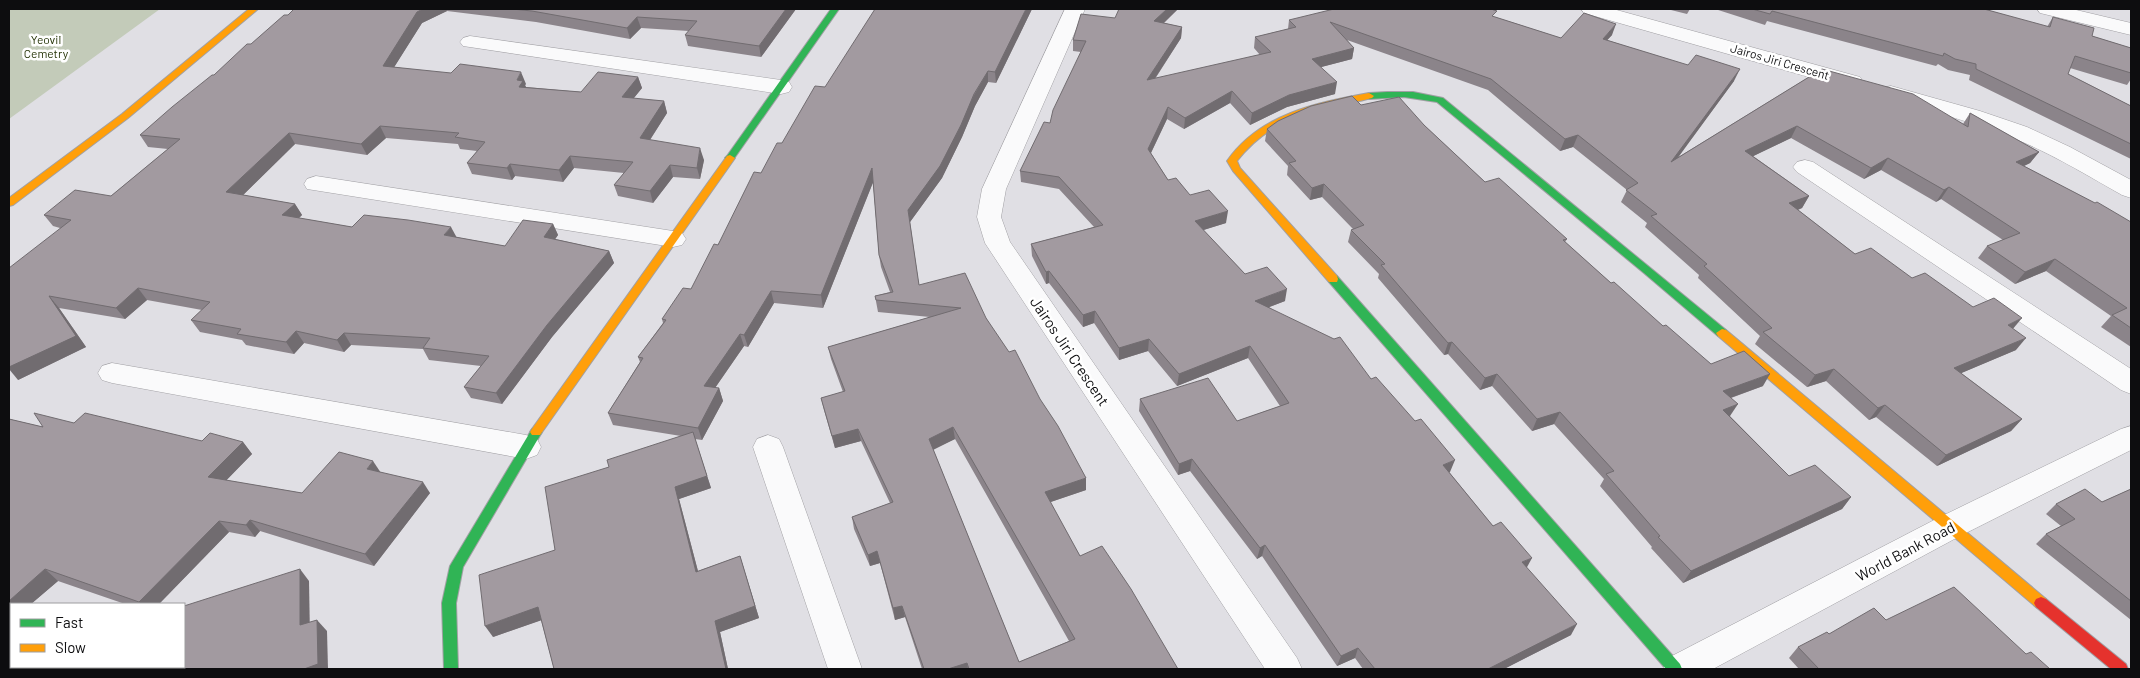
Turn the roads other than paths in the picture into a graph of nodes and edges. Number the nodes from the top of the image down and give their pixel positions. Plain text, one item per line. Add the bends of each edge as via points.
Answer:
1 (254, 9) edge
2 (834, 9) edge
3 (1076, 9) edge
4 (1591, 9) edge
5 (2047, 9) edge
6 (2131, 29) edge
7 (470, 42) dead end
8 (781, 87) junction
9 (1805, 167) dead end
10 (316, 184) dead end
11 (2131, 190) edge
12 (9, 203) edge
13 (673, 239) junction
14 (112, 373) dead end
15 (2131, 383) edge
16 (2131, 437) edge
17 (526, 447) junction
18 (768, 447) dead end
19 (1949, 528) junction
20 (452, 669) edge
21 (845, 669) edge
22 (1285, 669) edge
23 (1675, 669) edge
24 (1680, 669) edge
25 (2122, 669) edge

1 - 12 street via 125,116
2 - 8 street
3 - 22 street, Jairos Jiri Crescent via 994,189 988,217 998,243
4 - 11 street, Jairos Jiri Crescent via 1963,113 2020,132
5 - 6 street
7 - 8 street
8 - 13 street
9 - 15 street
10 - 13 street
13 - 17 street
14 - 17 street
16 - 19 street, World Bank Road
17 - 20 street via 458,566 448,603
18 - 21 street
19 - 23 street via 1648,270 1440,100 1417,94 1377,95 1330,103 1269,125 1236,154 1232,161 1236,169
19 - 24 street, World Bank Road
19 - 25 street

